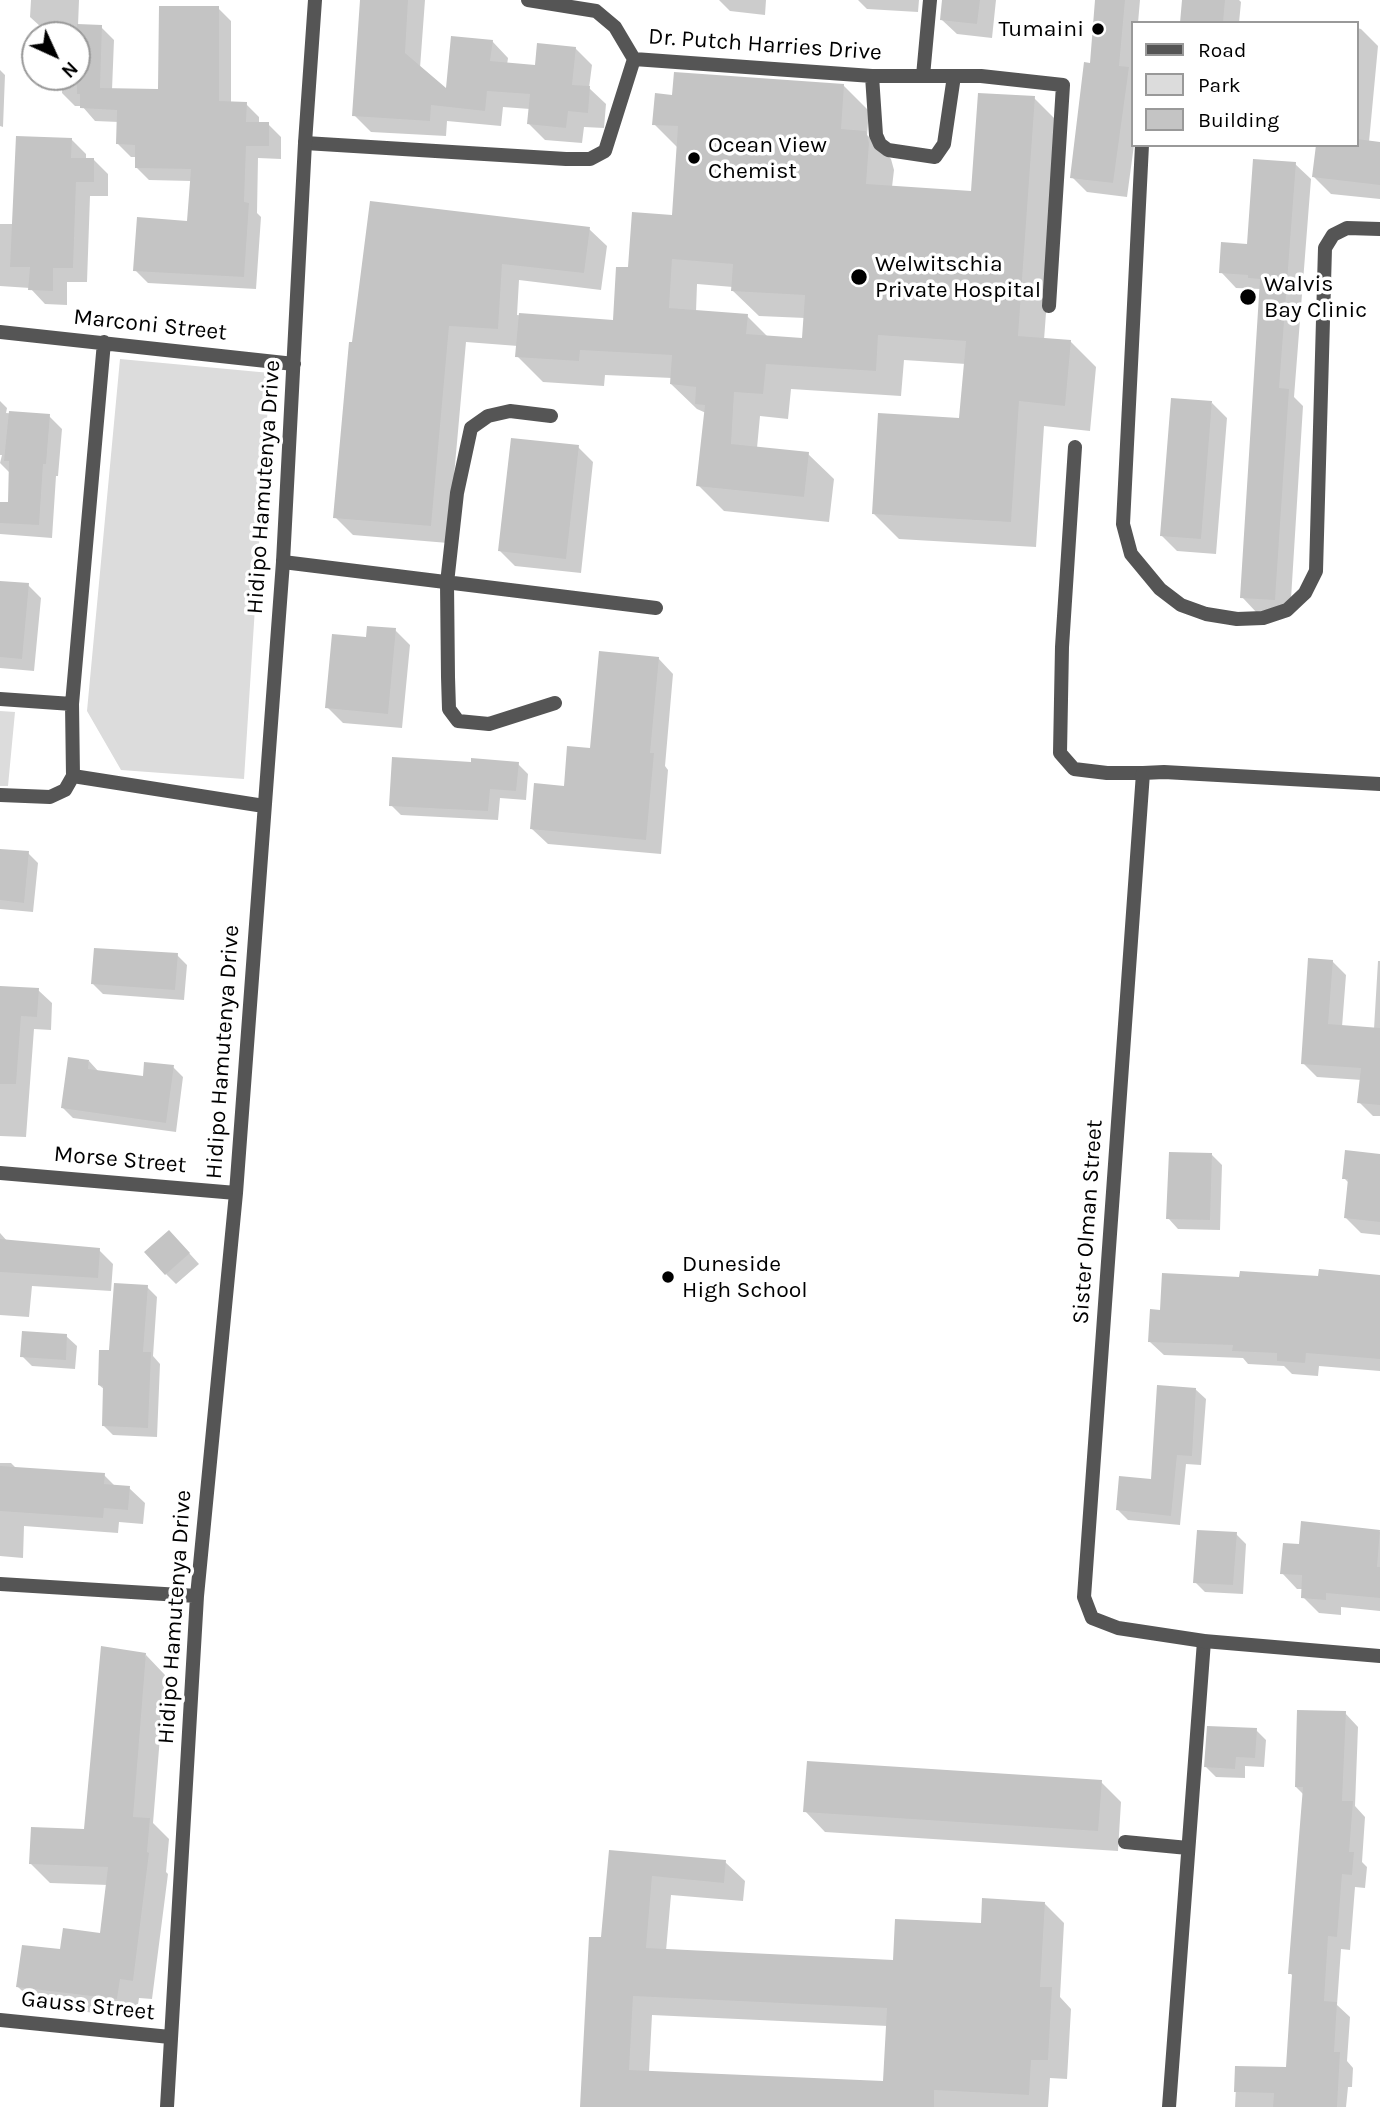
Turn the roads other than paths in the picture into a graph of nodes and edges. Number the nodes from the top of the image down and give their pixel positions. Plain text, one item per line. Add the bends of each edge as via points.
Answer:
1 (315, 0) edge
2 (528, 0) edge
3 (930, 0) edge
4 (634, 59) junction
5 (872, 76) junction
6 (923, 76) junction
7 (954, 76) junction
8 (305, 143) junction
9 (1142, 147) edge
10 (1380, 229) edge
11 (1049, 306) dead end
12 (0, 332) edge
13 (104, 342) junction
14 (294, 364) junction
15 (551, 416) dead end
16 (1075, 447) dead end
17 (283, 562) junction
18 (447, 583) junction
19 (656, 608) dead end
20 (0, 699) edge
21 (555, 703) dead end
22 (72, 704) junction
23 (1143, 774) junction
24 (73, 776) junction
25 (1380, 783) edge
26 (0, 795) edge
27 (264, 806) junction
28 (0, 1173) edge
29 (236, 1193) junction
30 (0, 1584) edge
31 (197, 1596) junction
32 (1204, 1641) junction
33 (1380, 1656) edge
34 (1125, 1842) dead end
35 (1188, 1848) junction
36 (0, 2020) edge
37 (170, 2037) junction
38 (167, 2107) edge
39 (1169, 2107) edge

1 - 8 street, Hidipo Hamutenya Drive
2 - 4 street via 596,11 615,27
3 - 6 street
4 - 5 street, Dr. Putch Harries Drive
4 - 8 street, Dr. Putch Harries Drive via 605,151 590,159
5 - 6 street, Dr. Putch Harries Drive
5 - 7 street via 880,144 888,150 935,157 944,144
6 - 7 street, Dr. Putch Harries Drive
7 - 11 street, Dr. Putch Harries Drive via 1063,85
8 - 14 street, Hidipo Hamutenya Drive
9 - 10 street via 1123,524 1131,554 1160,589 1181,605 1206,614 1263,618 1287,610 1305,593 1315,571 1325,248 1333,235 1347,228
12 - 13 street, Marconi Street
13 - 14 street, Marconi Street
13 - 22 street
14 - 17 street, Hidipo Hamutenya Drive
15 - 18 street via 510,411 488,416 471,428 457,493
16 - 23 street via 1060,753 1074,769
17 - 18 street
17 - 27 street, Hidipo Hamutenya Drive
18 - 19 street
18 - 21 street via 449,709 458,721 489,724
20 - 22 street
22 - 24 street
23 - 25 street
23 - 32 street, Sister Olman Street via 1084,1597 1092,1618 1118,1628
24 - 26 street via 65,790 50,797
24 - 27 street
27 - 29 street, Hidipo Hamutenya Drive
28 - 29 street, Morse Street
29 - 31 street, Hidipo Hamutenya Drive
30 - 31 street
31 - 37 street, Hidipo Hamutenya Drive
32 - 33 street, Sister Olman Street
32 - 35 street
34 - 35 street
35 - 39 street
36 - 37 street, Gauss Street
37 - 38 street, Hidipo Hamutenya Drive

